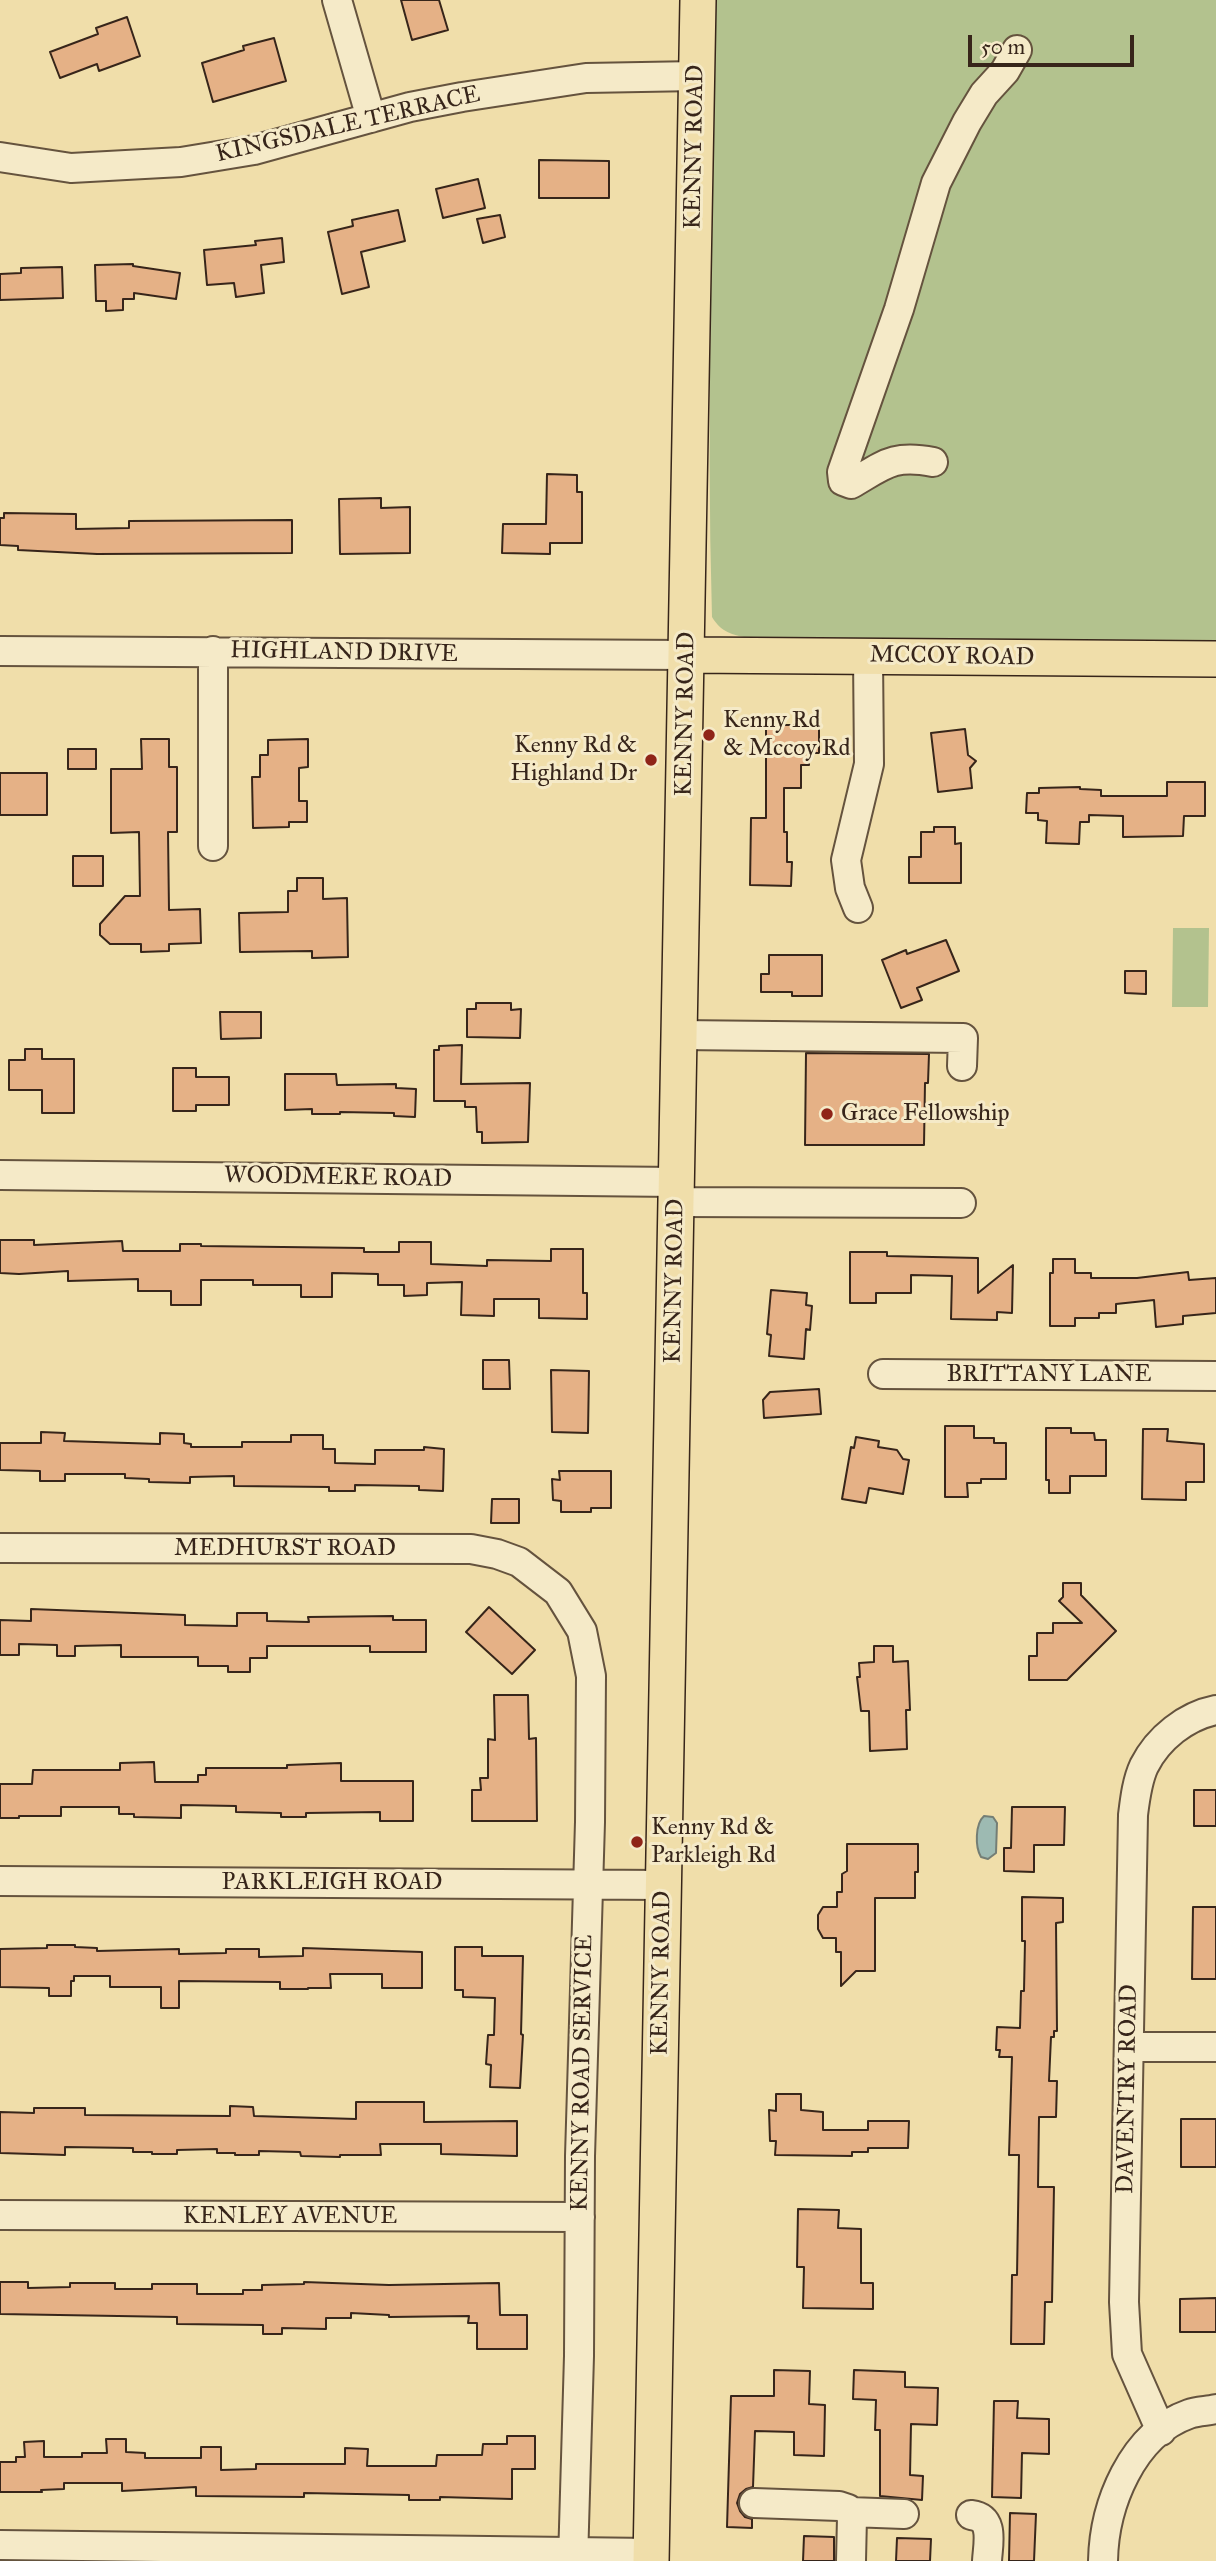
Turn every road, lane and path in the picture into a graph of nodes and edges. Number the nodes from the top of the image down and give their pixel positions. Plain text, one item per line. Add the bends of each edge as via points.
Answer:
1 (337, 0) edge
2 (698, 0) edge
3 (1017, 50) dead end
4 (697, 76) junction
5 (371, 118) junction
6 (0, 157) edge
7 (933, 463) dead end
8 (0, 651) edge
9 (213, 651) junction
10 (687, 655) junction
11 (868, 656) junction
12 (1216, 659) edge
13 (212, 846) dead end
14 (858, 908) dead end
15 (679, 1035) junction
16 (962, 1066) dead end
17 (0, 1175) edge
18 (677, 1192) junction
19 (961, 1203) dead end
20 (883, 1374) dead end
21 (1216, 1376) edge
22 (0, 1548) edge
23 (558, 1592) joint
24 (1216, 1710) edge
25 (0, 1881) edge
26 (588, 1884) junction
27 (664, 1885) junction
28 (1129, 2047) junction
29 (1216, 2047) edge
30 (0, 2215) edge
31 (580, 2217) junction
32 (1216, 2409) edge
33 (1161, 2431) junction
34 (754, 2503) dead end
35 (850, 2512) junction
36 (904, 2514) dead end
37 (971, 2515) dead end
38 (0, 2544) edge
39 (285, 2554) edge
40 (573, 2556) edge
41 (651, 2557) edge
42 (852, 2561) edge
43 (987, 2561) edge
44 (1103, 2561) edge

1 - 5 street
2 - 4 main road, KENNY ROAD
3 - 7 street via 984,94 936,183 899,309 845,462 843,481 851,484 898,459
4 - 5 street, KINGSDALE TERRACE via 573,80 462,96
4 - 10 main road, KENNY ROAD
5 - 6 street, KINGSDALE TERRACE via 254,150 181,162 71,168
8 - 9 street, HIGHLAND DRIVE
9 - 10 street, HIGHLAND DRIVE
9 - 13 street
10 - 11 main road, MCCOY ROAD
10 - 15 main road, KENNY ROAD
11 - 12 main road, MCCOY ROAD
11 - 14 street via 869,764 846,860
15 - 16 street via 963,1038
15 - 18 main road, KENNY ROAD
17 - 18 street, WOODMERE ROAD
18 - 19 street, WOODMERE ROAD
18 - 27 main road, KENNY ROAD
20 - 21 street, BRITTANY LANE
22 - 23 street, MEDHURST ROAD via 471,1549 519,1562
23 - 26 street, KENNY ROAD SERVICE via 582,1631 591,1676
24 - 28 street, DAVENTRY ROAD via 1191,1717 1158,1746 1144,1766 1137,1790
25 - 26 street, PARKLEIGH ROAD
26 - 27 street, PARKLEIGH ROAD
26 - 31 street, KENNY ROAD SERVICE
27 - 41 main road, KENNY ROAD
28 - 29 street
28 - 33 street, DAVENTRY ROAD via 1127,2354
30 - 31 street, KENLEY AVENUE
31 - 40 street, KENNY ROAD SERVICE
32 - 33 street via 1189,2414
33 - 44 street via 1139,2452 1113,2498
34 - 35 street via 839,2506
35 - 36 street
35 - 42 street
37 - 43 street via 979,2516 988,2526
38 - 39 street
39 - 40 street
40 - 41 street

